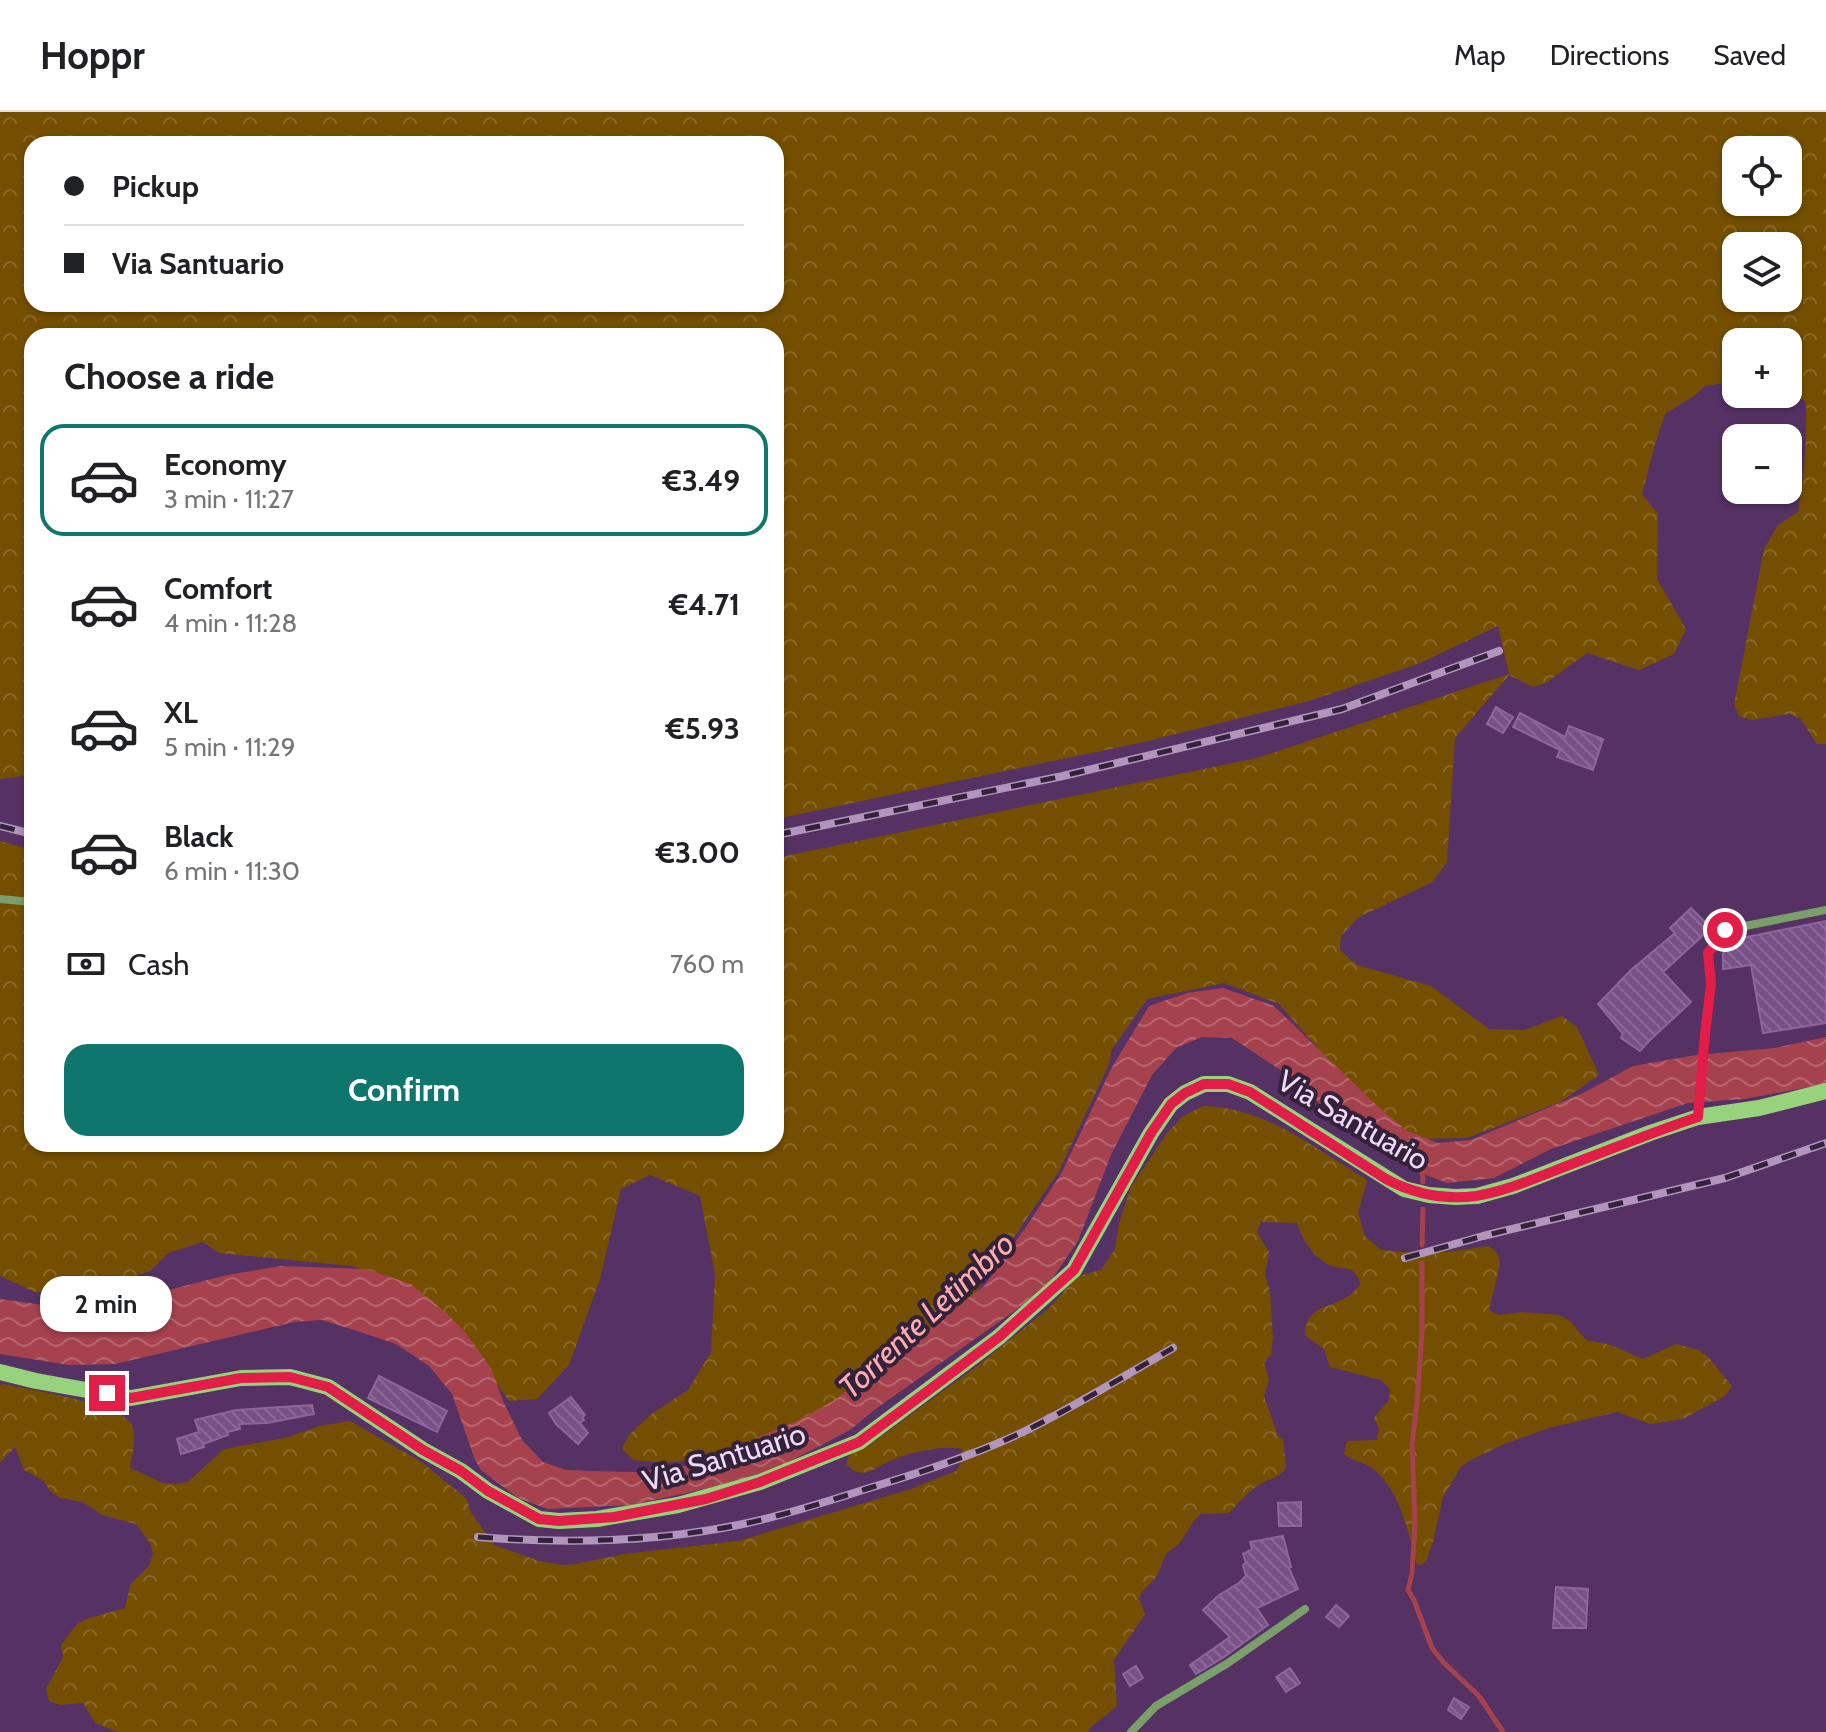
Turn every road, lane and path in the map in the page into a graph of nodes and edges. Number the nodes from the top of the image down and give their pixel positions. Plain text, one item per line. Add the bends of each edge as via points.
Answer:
1 (0, 899) edge
2 (24, 901) edge
3 (1826, 910) edge
4 (1826, 1091) edge
5 (1698, 1117) junction
6 (0, 1372) edge
7 (1305, 1609) dead end
8 (1131, 1732) edge

1 - 2 street
3 - 5 street via 1725,930 1708,953 1711,984
4 - 5 main road, Via Santuario
5 - 6 main road, Via Santuario via 1513,1186 1455,1197 1404,1189 1250,1092 1228,1084 1204,1084 1171,1104 1074,1270 999,1337 859,1442 706,1499 614,1517 539,1519 328,1387 290,1377 241,1378 131,1398
7 - 8 street via 1156,1706

